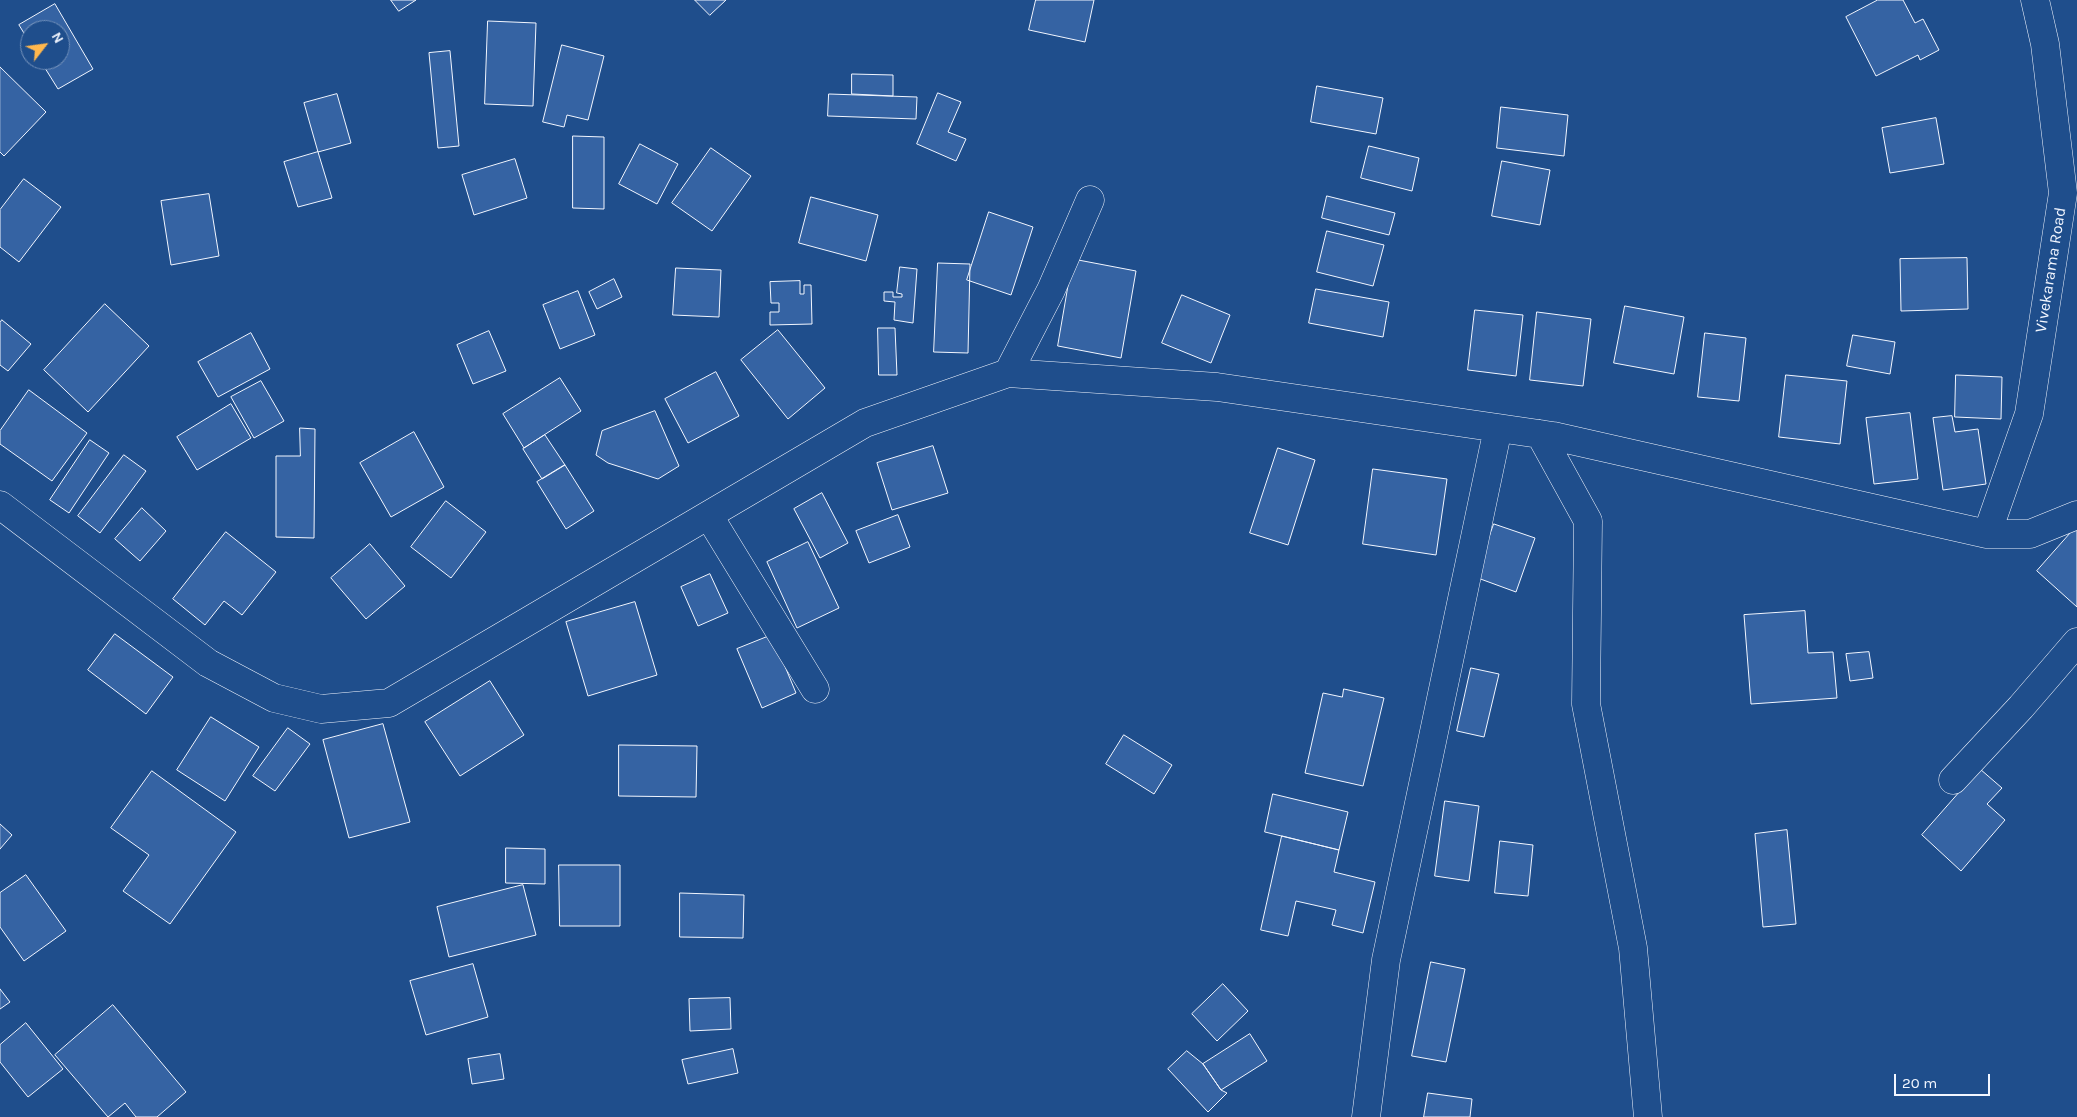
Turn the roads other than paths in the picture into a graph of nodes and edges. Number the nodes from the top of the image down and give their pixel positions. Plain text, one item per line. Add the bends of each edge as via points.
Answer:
1 (2035, 0) edge
2 (1090, 200) dead end
3 (1008, 373) junction
4 (1498, 428) junction
5 (1540, 434) junction
6 (0, 505) edge
7 (2077, 515) edge
8 (709, 516) junction
9 (1987, 534) junction
10 (2077, 642) edge
11 (815, 689) dead end
12 (1953, 780) dead end
13 (1366, 1117) edge
14 (1648, 1117) edge

1 - 9 street, Vivekarama Road via 2045,44 2063,193 2029,414
2 - 3 street via 1051,290
3 - 4 street via 1217,387
3 - 8 street via 865,423
4 - 5 street
4 - 13 street via 1386,960
5 - 9 street
5 - 14 street via 1588,521 1586,704 1633,948
6 - 8 street via 208,663 274,698 321,709 389,703
7 - 9 street via 2030,534
8 - 11 street
10 - 12 street

